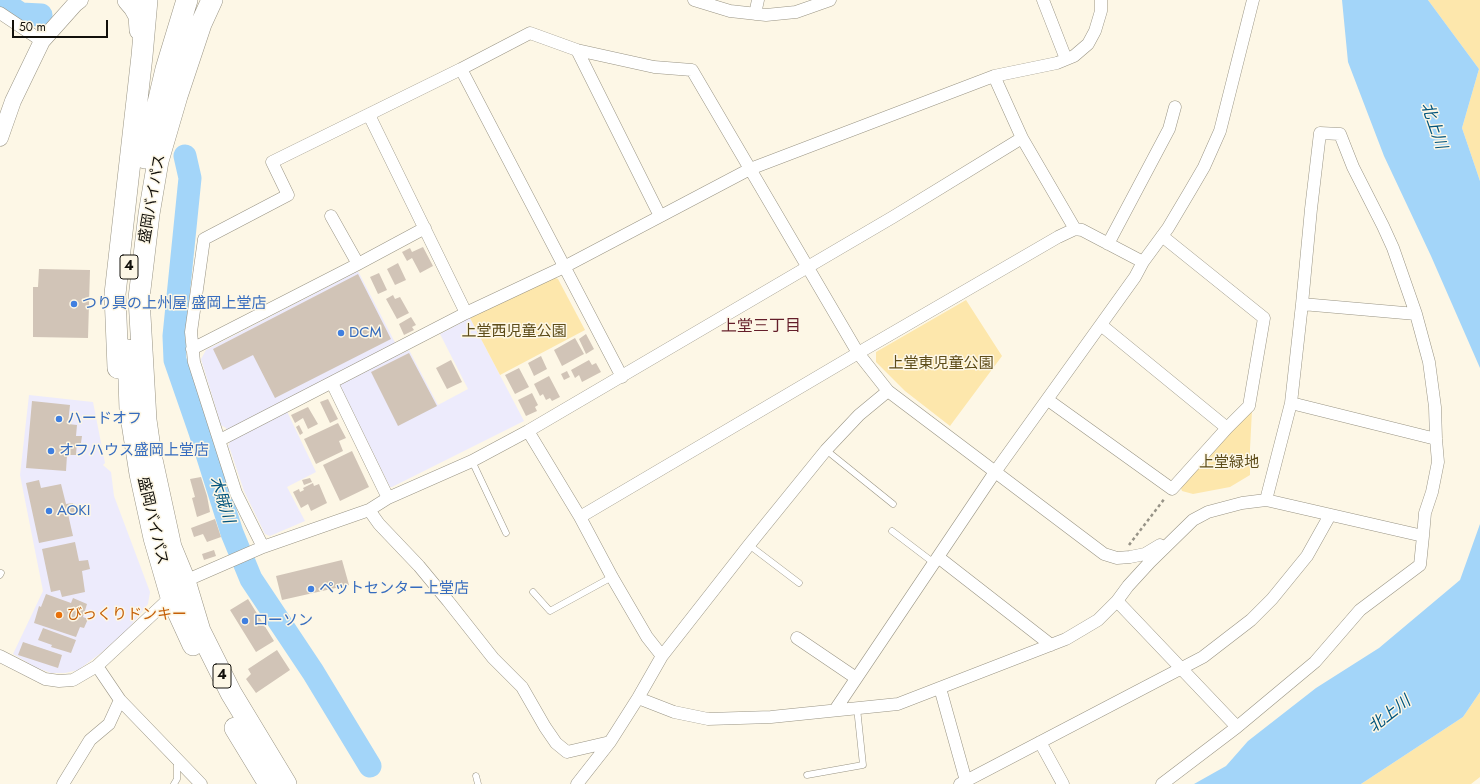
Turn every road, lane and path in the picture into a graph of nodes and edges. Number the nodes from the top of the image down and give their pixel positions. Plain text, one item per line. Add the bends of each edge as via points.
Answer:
1 (80, 0) edge
2 (128, 0) edge
3 (147, 0) edge
4 (186, 0) edge
5 (199, 0) edge
6 (212, 0) edge
7 (758, 0) edge
8 (830, 0) edge
9 (1043, 0) edge
10 (1100, 0) edge
11 (1253, 0) edge
12 (699, 1) edge
13 (0, 13) edge
14 (755, 14) junction
15 (201, 24) junction
16 (42, 41) junction
17 (577, 50) junction
18 (142, 56) junction
19 (1066, 60) junction
20 (461, 69) junction
21 (994, 76) junction
22 (1175, 107) dead end
23 (369, 115) junction
24 (0, 138) edge
25 (1022, 138) junction
26 (750, 169) junction
27 (331, 216) dead end
28 (660, 216) junction
29 (424, 228) junction
30 (1075, 229) junction
31 (1162, 236) junction
32 (1108, 244) junction
33 (1143, 262) junction
34 (358, 264) junction
35 (564, 267) junction
36 (806, 267) junction
37 (1302, 304) junction
38 (466, 313) junction
39 (1416, 314) junction
40 (1101, 325) junction
41 (192, 349) junction
42 (858, 353) junction
43 (622, 377) junction
44 (332, 383) junction
45 (888, 391) junction
46 (1048, 400) junction
47 (1291, 403) junction
48 (1227, 428) junction
49 (528, 431) junction
50 (1436, 439) junction
51 (220, 440) junction
52 (826, 450) junction
53 (472, 461) junction
54 (995, 472) junction
55 (1172, 488) junction
56 (388, 498) junction
57 (1266, 500) junction
58 (892, 504) dead end
59 (369, 510) junction
60 (1330, 515) junction
61 (580, 517) junction
62 (892, 531) dead end
63 (506, 533) dead end
64 (1178, 533) junction
65 (1423, 536) junction
66 (154, 538) junction
67 (749, 545) junction
68 (263, 547) junction
69 (1126, 548) dead end
70 (936, 560) junction
71 (612, 577) junction
72 (185, 581) junction
73 (799, 583) dead end
74 (533, 592) dead end
75 (171, 597) junction
76 (1117, 601) junction
77 (798, 638) dead end
78 (1051, 645) junction
79 (0, 656) edge
80 (662, 656) junction
81 (97, 666) junction
82 (1180, 668) junction
83 (856, 678) junction
84 (940, 688) junction
85 (638, 698) junction
86 (120, 700) junction
87 (857, 708) junction
88 (835, 710) junction
89 (1237, 727) junction
90 (610, 742) junction
91 (1040, 742) junction
92 (177, 760) junction
93 (807, 775) dead end
94 (476, 776) dead end
95 (963, 782) edge
96 (63, 784) edge
97 (174, 784) edge
98 (201, 784) edge
99 (269, 784) edge
100 (286, 784) edge
101 (478, 784) edge
102 (576, 784) edge
103 (1063, 784) edge
104 (1162, 784) edge

1 - 16 main road
2 - 18 highway via 139,16
3 - 18 highway
4 - 66 highway, 盛岡バイパス / 4 via 166,69 143,166 127,277 130,410
5 - 15 main road
6 - 15 highway, 盛岡バイパス / 4
7 - 14 street
8 - 14 street via 796,12
9 - 19 street
10 - 19 street via 1101,11 1096,31 1084,48
11 - 31 street via 1220,131 1204,167
12 - 14 street via 730,11
13 - 16 street
15 - 72 highway, 盛岡バイパス / 4 via 158,161 139,298 146,420 151,455 171,547
16 - 24 main road via 13,101
17 - 20 street via 530,33
17 - 26 street via 654,67 692,70
17 - 28 street
18 - 66 highway via 115,294 120,421
19 - 21 street
20 - 23 street
20 - 35 street
21 - 25 street
21 - 26 street
22 - 32 street via 1169,129
23 - 29 street
23 - 41 street via 272,162 288,195 204,239 191,332
25 - 30 street
25 - 36 street
26 - 28 street
26 - 36 street
27 - 34 street
28 - 35 street
29 - 34 street
29 - 38 street
30 - 32 street
30 - 42 street
31 - 33 street
31 - 48 street via 1264,318 1249,406
32 - 33 street
33 - 40 street
34 - 41 street
35 - 38 street
35 - 43 street
36 - 42 street
36 - 43 street
37 - 39 street
37 - 39 street via 1320,133 1340,134 1353,167 1393,248
37 - 47 street
38 - 44 street
39 - 50 street via 1429,362 1436,406
40 - 46 street
40 - 48 street
41 - 51 street
42 - 45 street
42 - 61 street
43 - 49 street
44 - 51 street
44 - 56 street
45 - 52 street
45 - 54 street
46 - 54 street
46 - 55 street
47 - 50 street
47 - 57 street
48 - 55 street
49 - 53 street
49 - 61 street
50 - 65 street via 1438,462 1425,513
51 - 68 street via 236,493
52 - 58 lane
52 - 67 street
53 - 56 street
53 - 63 lane
54 - 64 street via 1104,554 1117,558 1145,554
54 - 70 street
55 - 69 path
56 - 59 street
57 - 60 street
57 - 64 street via 1208,512 1193,520
59 - 68 street
59 - 90 street via 419,566 493,658 522,687 556,743 567,752
60 - 65 street
60 - 82 street via 1307,556 1272,599 1226,640 1203,657
61 - 71 street
62 - 70 lane
64 - 76 street
65 - 89 street via 1420,565 1360,610 1315,662
66 - 75 highway, 盛岡バイパス / 4
67 - 73 lane
67 - 80 street
68 - 72 street
70 - 78 street
70 - 83 street
71 - 74 lane via 550,611
71 - 80 street via 647,638
72 - 75 street
72 - 100 highway, 盛岡バイパス / 4 via 200,631 231,693
75 - 81 street
75 - 99 highway, 盛岡バイパス / 4 via 210,684
76 - 78 street via 1098,620
76 - 82 street
77 - 83 street
78 - 84 street
79 - 81 street via 45,679 59,681 73,680
80 - 85 street
81 - 86 street
82 - 89 street
82 - 91 street
83 - 88 street
84 - 87 street via 898,704
84 - 95 street
85 - 88 street via 674,712 708,719 771,717
85 - 90 street
86 - 92 street
86 - 96 street via 109,724 90,740
87 - 88 street
87 - 93 lane via 863,765
89 - 104 street
90 - 102 street
91 - 95 street
91 - 103 street
92 - 97 lane via 177,779
92 - 98 street
94 - 101 lane

